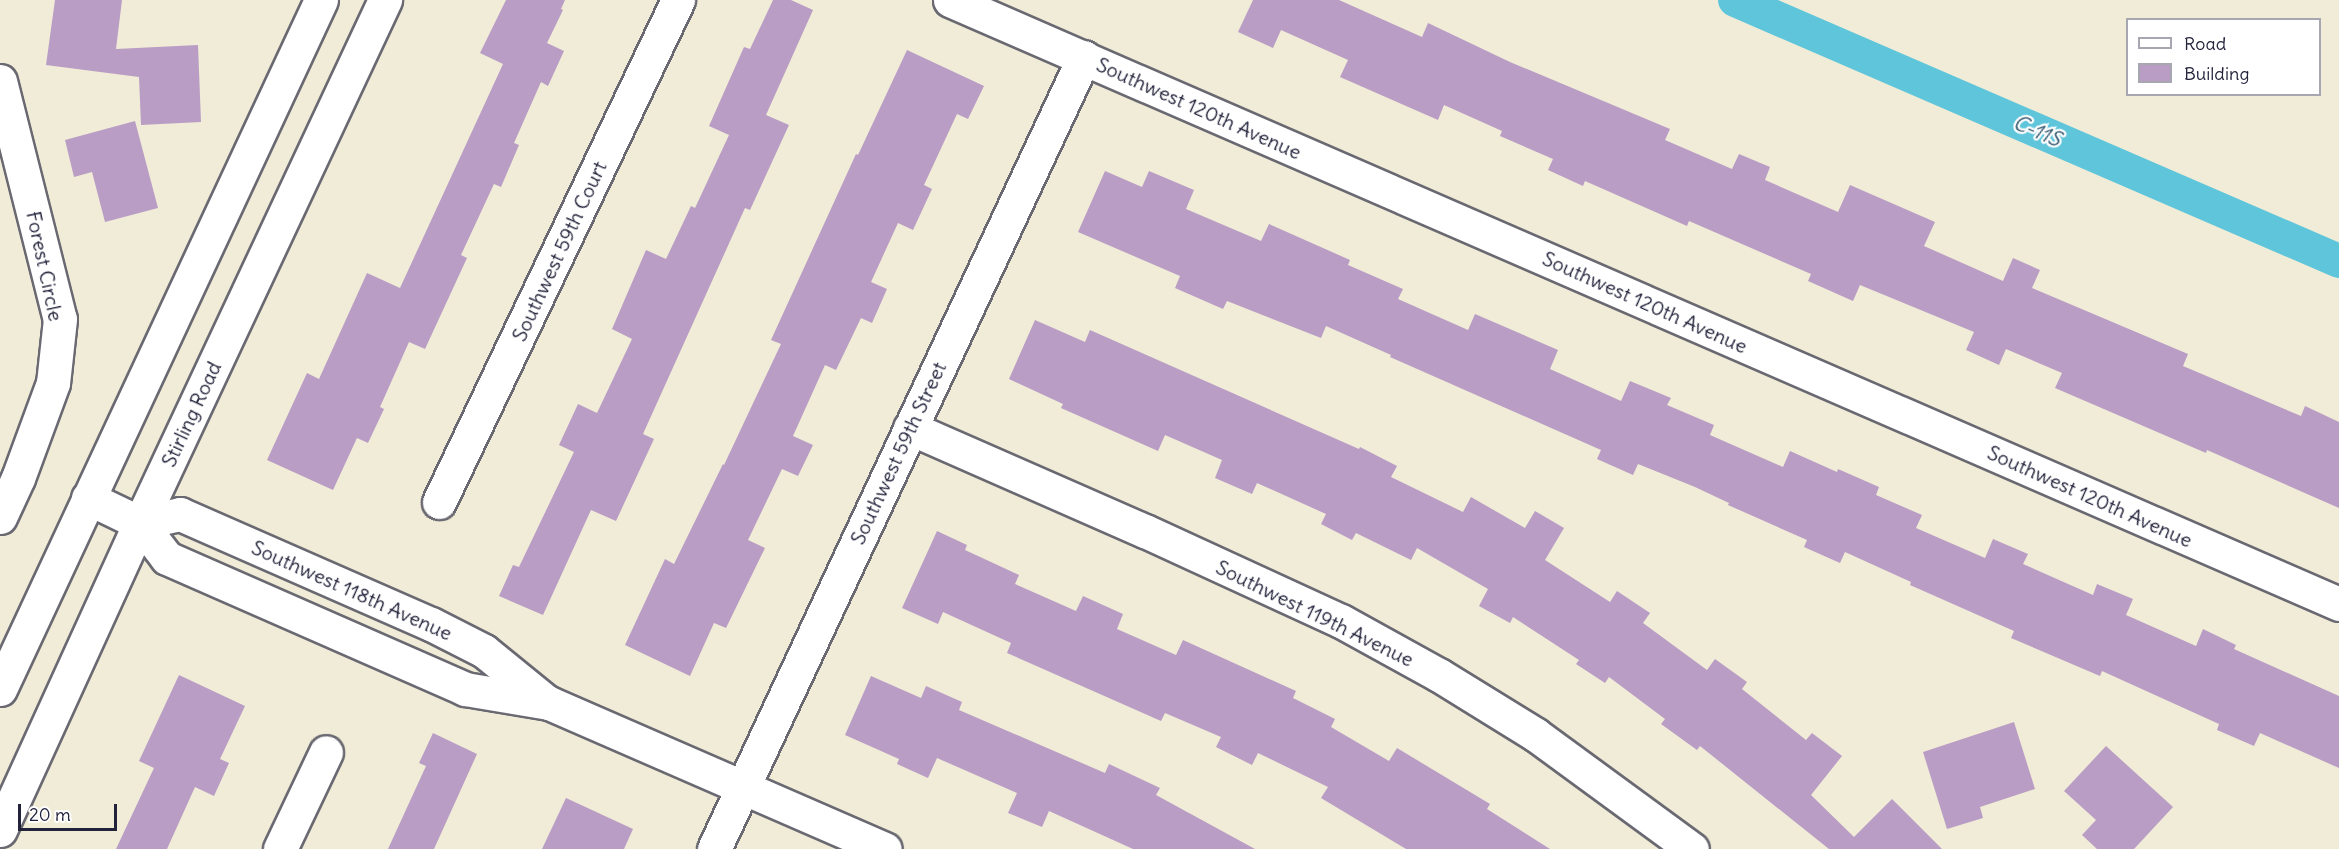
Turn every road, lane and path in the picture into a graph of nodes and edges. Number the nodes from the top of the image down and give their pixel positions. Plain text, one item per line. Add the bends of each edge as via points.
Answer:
1 (321, 0) edge
2 (385, 0) edge
3 (678, 0) edge
4 (950, 0) edge
5 (1084, 57) junction
6 (0, 81) edge
7 (910, 428) junction
8 (88, 498) junction
9 (439, 502) dead end
10 (0, 517) edge
11 (140, 523) junction
12 (2339, 604) edge
13 (0, 689) edge
14 (549, 703) junction
15 (326, 752) dead end
16 (742, 787) junction
17 (0, 830) edge
18 (280, 849) edge
19 (714, 849) edge
20 (885, 849) edge
21 (1692, 849) edge

1 - 8 street
2 - 11 street, Stirling Road
3 - 9 street, Southwest 59th Court
4 - 5 street, Southwest 120th Avenue
5 - 7 street, Southwest 59th Street
5 - 12 street, Southwest 120th Avenue
6 - 10 street, Forest Circle via 60,320 53,383
7 - 16 street, Southwest 59th Street
7 - 21 street, Southwest 119th Avenue via 1341,621 1536,735
8 - 11 street, Southwest 118th Avenue
8 - 13 street
11 - 14 street, Southwest 118th Avenue via 167,558 465,689
11 - 14 street, Southwest 118th Avenue via 180,514 431,624 484,651
11 - 17 street, Stirling Road
14 - 16 street, Southwest 118th Avenue
15 - 18 street
16 - 19 street, Southwest 59th Street
16 - 20 street, Southwest 118th Avenue

